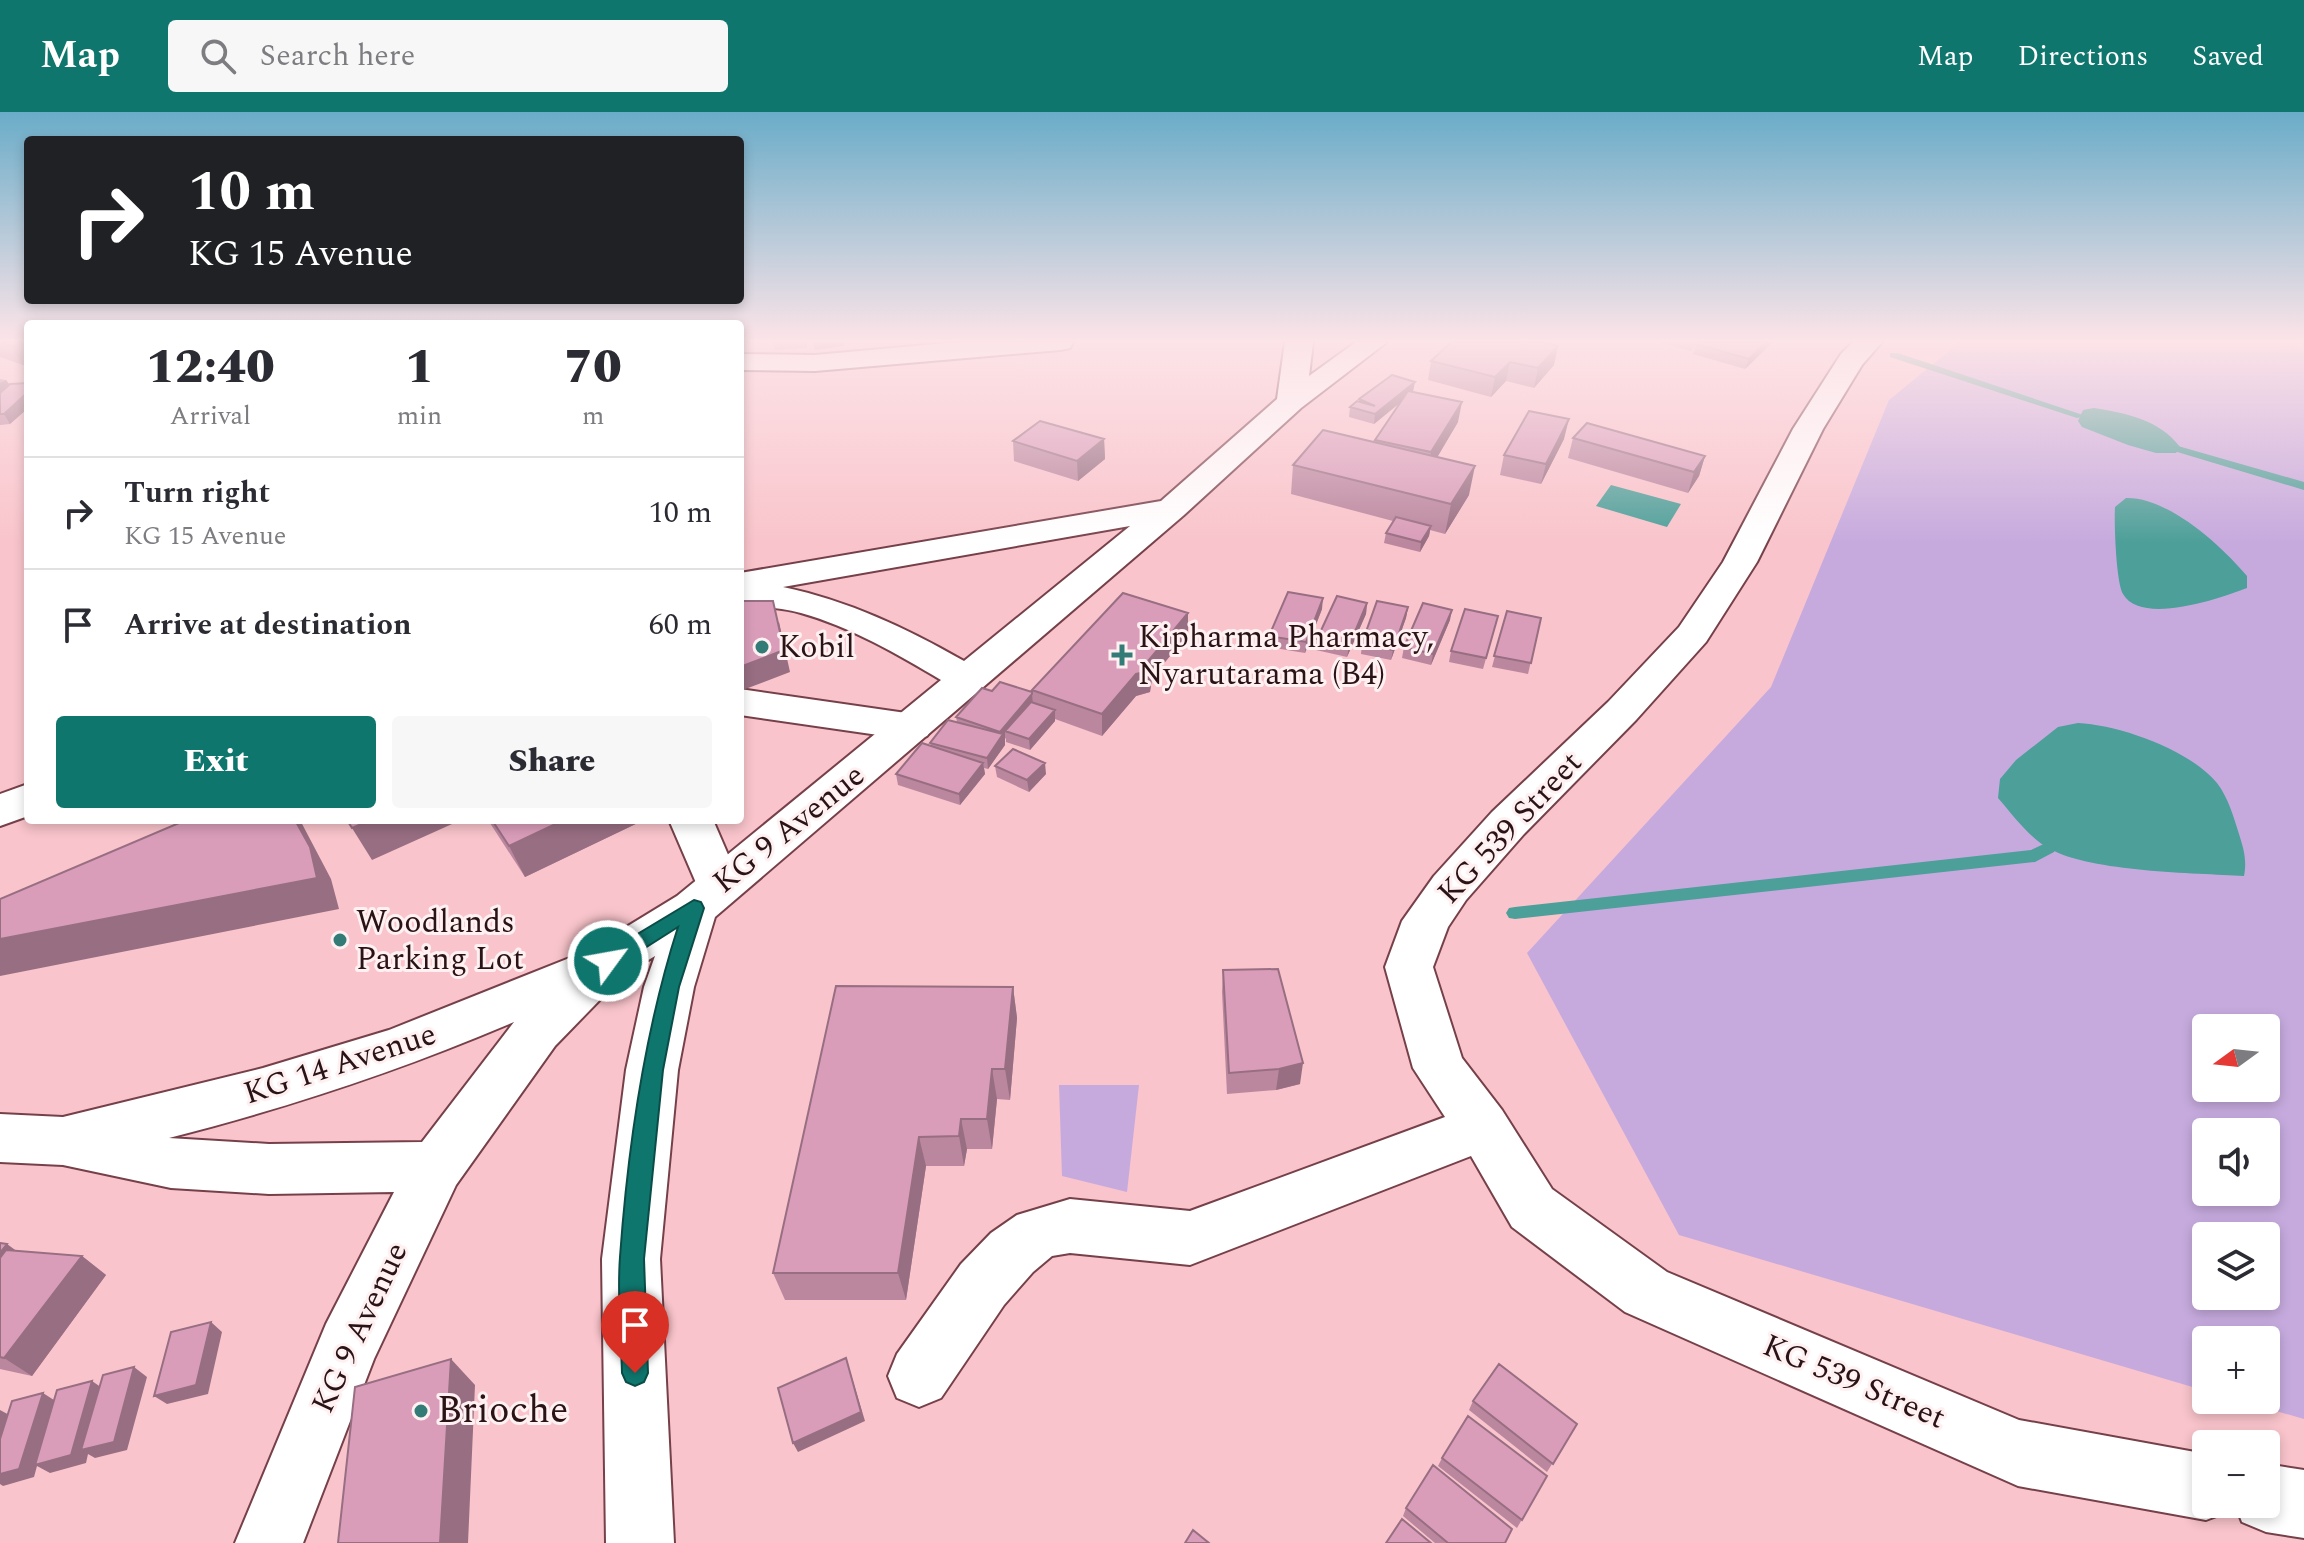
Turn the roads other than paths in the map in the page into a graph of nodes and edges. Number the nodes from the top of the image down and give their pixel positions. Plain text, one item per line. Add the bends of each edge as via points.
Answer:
1 (1283, 409) edge
2 (1821, 409) edge
3 (1172, 508) junction
4 (744, 583) edge
5 (744, 594) edge
6 (967, 679) junction
7 (744, 702) edge
8 (913, 727) junction
9 (24, 801) edge
10 (0, 811) edge
11 (692, 824) edge
12 (707, 897) junction
13 (608, 961) junction
14 (1483, 1127) junction
15 (0, 1138) edge
16 (63, 1141) junction
17 (436, 1167) junction
18 (919, 1376) dead end
19 (2192, 1484) edge
20 (2280, 1500) edge
21 (2304, 1504) edge
22 (269, 1543) edge
23 (640, 1543) edge

1 - 3 main road, KG 9 Avenue
2 - 14 main road, KG 539 Street via 1740,562 1693,634 1508,823 1426,921 1409,967 1439,1068
3 - 4 main road
3 - 6 main road, KG 9 Avenue
5 - 6 main road via 779,595 828,608 888,632
6 - 8 main road, KG 9 Avenue
7 - 8 main road
8 - 12 main road, KG 9 Avenue
9 - 10 main road
11 - 12 main road
12 - 13 main road, KG 9 Avenue
12 - 23 main road via 669,987 652,1070 631,1259
13 - 16 main road, KG 14 Avenue via 400,1048 263,1091
13 - 17 main road, KG 9 Avenue via 537,1031
14 - 18 main road via 1190,1238 1052,1228 1030,1238 998,1266
14 - 19 main road, KG 539 Street via 1532,1208 1646,1292 2018,1453
15 - 16 main road, KG 14 Avenue
16 - 17 main road, KG 14 Avenue via 171,1163 340,1170
17 - 22 main road, KG 9 Avenue via 348,1346
20 - 21 main road

